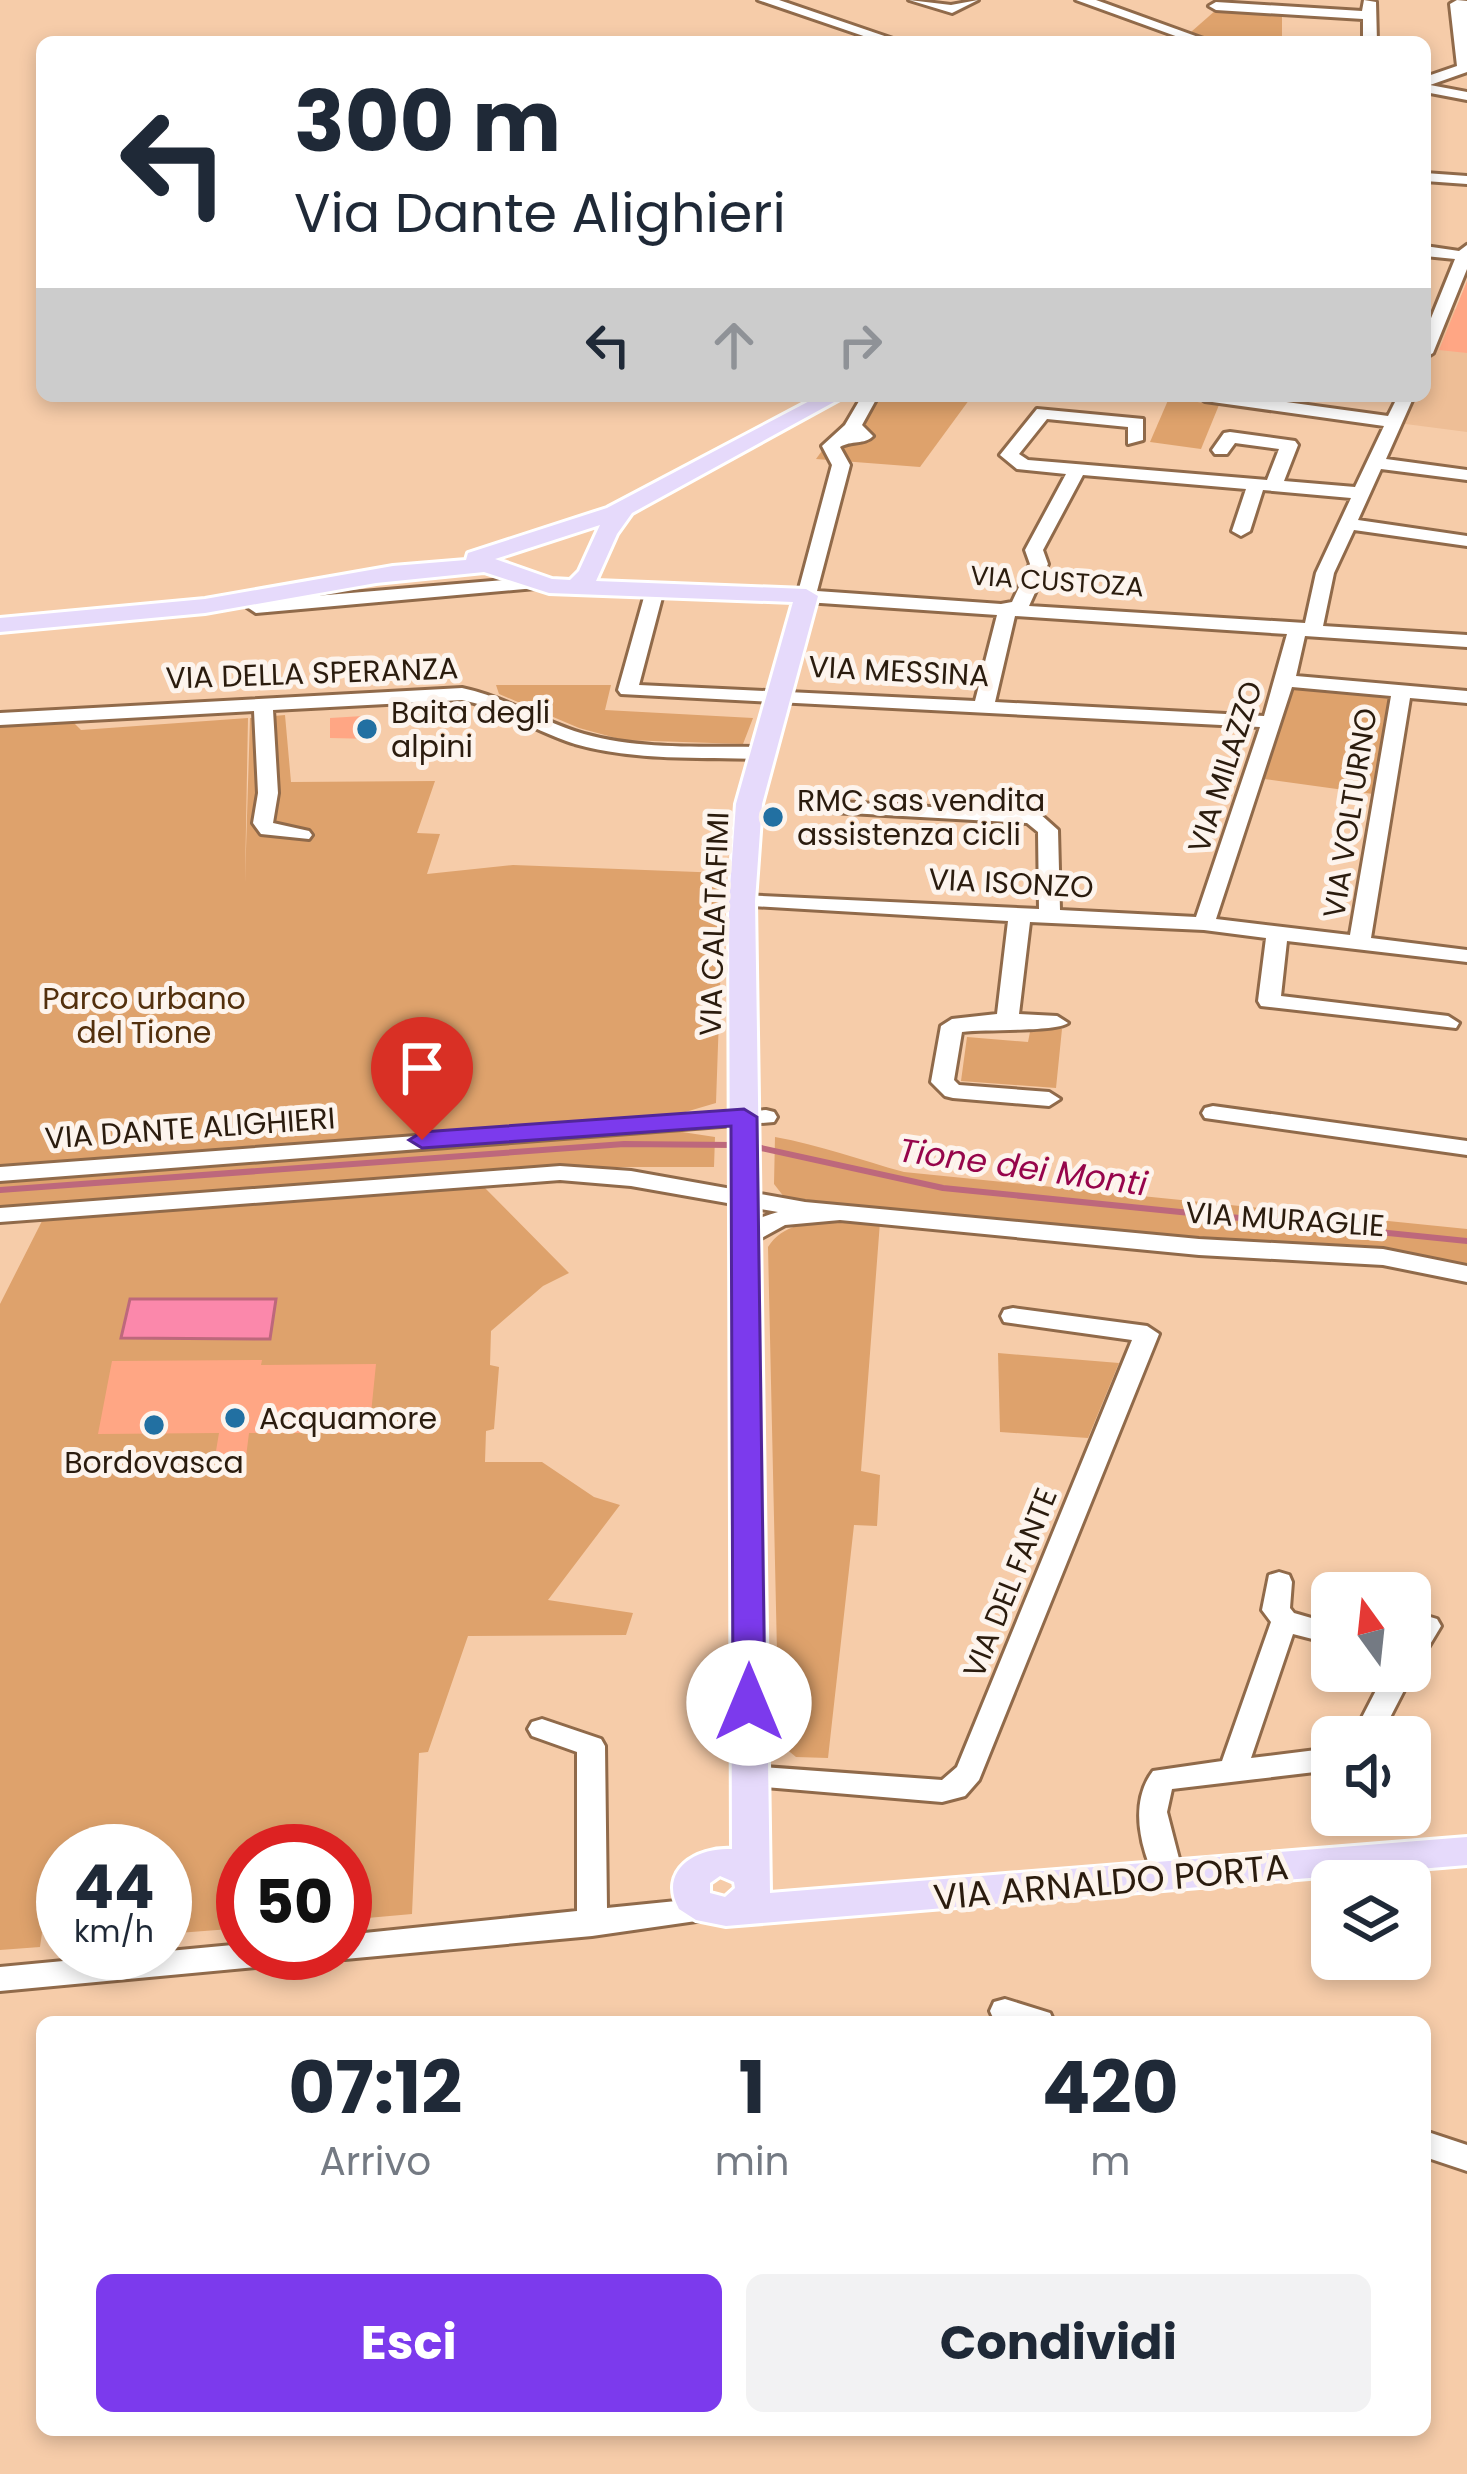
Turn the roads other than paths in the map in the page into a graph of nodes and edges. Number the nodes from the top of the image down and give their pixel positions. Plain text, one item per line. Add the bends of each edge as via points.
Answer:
1 (766, 0) edge
2 (916, 0) edge
3 (971, 0) edge
4 (1083, 0) edge
5 (1467, 5) edge
6 (1369, 7) edge
7 (1209, 10) edge
8 (1178, 33) junction
9 (877, 36) edge
10 (1187, 36) edge
11 (1431, 82) edge
12 (1431, 87) edge
13 (1467, 96) edge
14 (1431, 177) edge
15 (1467, 180) edge
16 (1431, 250) edge
17 (1466, 253) edge
18 (1431, 338) edge
19 (824, 402) edge
20 (867, 402) edge
21 (1249, 402) edge
22 (1403, 402) edge
23 (1394, 422) junction
24 (1134, 440) dead end
25 (1222, 450) dead end
26 (1374, 464) junction
27 (1077, 470) junction
28 (1467, 475) edge
29 (1265, 485) junction
30 (657, 493) junction
31 (1360, 494) junction
32 (1347, 524) junction
33 (1240, 531) dead end
34 (1467, 541) edge
35 (536, 542) junction
36 (588, 572) junction
37 (376, 576) junction
38 (534, 579) junction
39 (649, 590) junction
40 (806, 596) junction
41 (256, 607) dead end
42 (1014, 608) junction
43 (0, 625) edge
44 (1305, 628) junction
45 (1467, 641) edge
46 (1285, 681) junction
47 (1401, 692) junction
48 (781, 694) junction
49 (1467, 697) edge
50 (263, 704) junction
51 (984, 706) junction
52 (0, 719) edge
53 (1270, 722) junction
54 (761, 753) junction
55 (821, 807) dead end
56 (302, 835) dead end
57 (742, 901) junction
58 (1020, 914) junction
59 (1050, 915) junction
60 (1204, 925) junction
61 (1277, 934) junction
62 (1359, 944) junction
63 (1467, 956) edge
64 (1007, 1020) junction
65 (1057, 1023) dead end
66 (1448, 1023) dead end
67 (1049, 1099) dead end
68 (1213, 1113) dead end
69 (755, 1117) junction
70 (1467, 1148) edge
71 (0, 1174) edge
72 (745, 1198) junction
73 (840, 1213) junction
74 (0, 1215) edge
75 (745, 1239) junction
76 (1467, 1274) edge
77 (1013, 1316) dead end
78 (1279, 1582) dead end
79 (1287, 1624) junction
80 (1311, 1629) edge
81 (542, 1730) dead end
82 (1311, 1761) edge
83 (1234, 1767) junction
84 (750, 1777) junction
85 (1467, 1851) edge
86 (1169, 1878) junction
87 (723, 1887) junction
88 (601, 1924) junction
89 (372, 1945) edge
90 (216, 1959) edge
91 (0, 1979) edge
92 (1005, 2011) dead end
93 (1020, 2016) edge
94 (1431, 2146) edge
95 (1467, 2158) edge

1 - 9 street
2 - 3 street via 952,9
4 - 8 street
5 - 11 street via 1457,4 1464,68
6 - 7 street
7 - 8 street
8 - 10 street
12 - 13 street
14 - 15 street
16 - 17 street
17 - 18 street
19 - 30 main road
20 - 40 street via 831,446 841,465
21 - 23 street
22 - 23 street, VIA MILAZZO
23 - 26 street, VIA MILAZZO
24 - 27 street via 1137,423 1043,413 1010,452 1022,465
25 - 29 street via 1234,436 1289,445
26 - 28 street
26 - 31 street, VIA MILAZZO
27 - 29 street
27 - 42 street
29 - 31 street
29 - 33 street
30 - 35 main road, VIA CUSTOZA
30 - 36 main road via 602,534
31 - 32 street, VIA MILAZZO
32 - 34 street
32 - 44 street, VIA MILAZZO
35 - 36 main road, VIA CUSTOZA via 580,549
35 - 37 main road, VIA CUSTOZA
35 - 38 main road via 523,556
36 - 38 main road, VIA CUSTOZA
36 - 39 main road, VIA CUSTOZA
37 - 38 main road, VIA CUSTOZA via 484,565
37 - 43 main road, VIA CUSTOZA via 205,606
38 - 41 street, VIA CUSTOZA
39 - 40 main road, VIA CUSTOZA
39 - 48 street, VIA MESSINA via 628,690
40 - 42 street, VIA CUSTOZA
40 - 48 main road, VIA CALATAFIMI
42 - 44 street, VIA CUSTOZA
42 - 51 street
44 - 45 street, VIA CUSTOZA
44 - 46 street, VIA MILAZZO
46 - 47 street
46 - 53 street, VIA MILAZZO
47 - 49 street
47 - 62 street, VIA VOLTURNO
48 - 51 street, VIA MESSINA
48 - 54 main road, VIA CALATAFIMI
50 - 52 street, VIA DELLA SPERANZA
50 - 54 street, VIA DELLA SPERANZA via 462,694 618,748
50 - 56 street via 263,823
51 - 53 street, VIA MESSINA
53 - 60 street, VIA MILAZZO
54 - 57 main road, VIA CALATAFIMI via 748,804
55 - 59 street via 1043,822
57 - 58 street, VIA ISONZO
57 - 69 main road, VIA CALATAFIMI
58 - 59 street, VIA ISONZO
58 - 64 street
59 - 60 street, VIA ISONZO
60 - 61 street, VIA ISONZO
61 - 62 street, VIA ISONZO
61 - 66 street via 1269,1000
62 - 63 street, VIA ISONZO
64 - 65 street
64 - 67 street via 948,1030 943,1088
68 - 70 street
69 - 71 street, VIA DANTE ALIGHIERI
69 - 72 main road, VIA CALATAFIMI
72 - 73 street
72 - 74 street via 615,1173 560,1173
72 - 75 main road, VIA CALATAFIMI
73 - 75 street, VIA MURAGLIE via 771,1221
73 - 76 street, VIA MURAGLIE via 1383,1257
75 - 84 main road, VIA CALATAFIMI
77 - 84 street, VIA DEL FANTE via 1147,1334 969,1772 942,1791
78 - 79 street via 1276,1610
79 - 80 street
79 - 83 street
81 - 88 street via 591,1746
82 - 83 street
83 - 86 street via 1174,1774 1155,1786 1151,1804
84 - 87 main road, VIA CALATAFIMI
85 - 86 main road, VIA ARNALDO PORTA
86 - 87 main road, VIA ARNALDO PORTA via 826,1905
87 - 88 street, VIA ARNALDO PORTA
88 - 89 street, VIA ARNALDO PORTA
90 - 91 street
92 - 93 street
94 - 95 street

